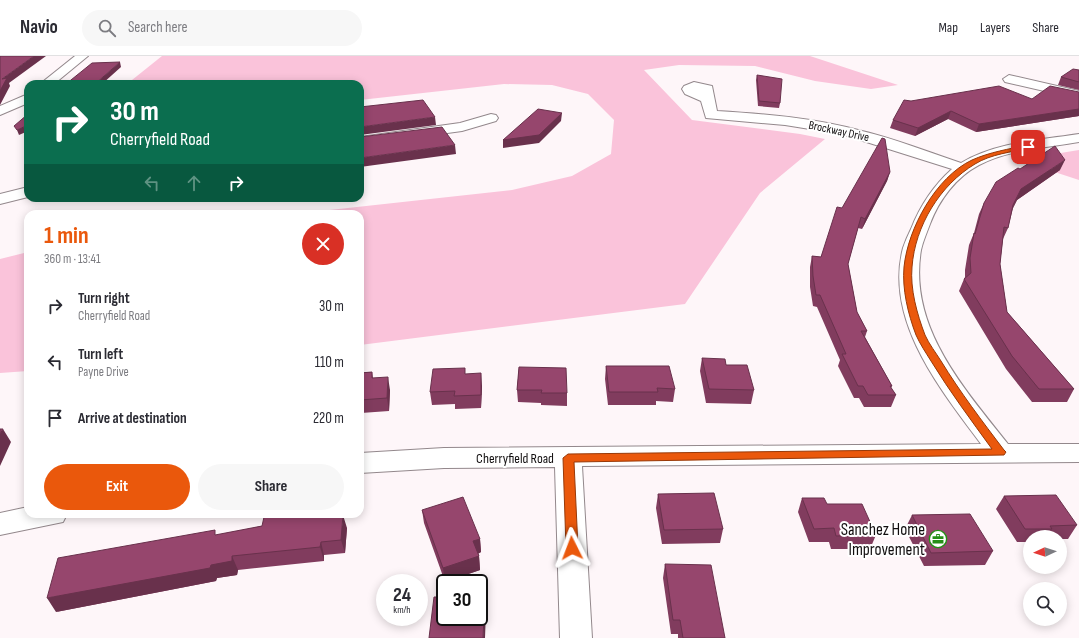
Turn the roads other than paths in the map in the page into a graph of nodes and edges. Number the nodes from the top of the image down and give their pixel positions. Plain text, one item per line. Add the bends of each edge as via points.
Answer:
1 (82, 56) edge
2 (51, 80) edge
3 (1009, 80) dead end
4 (708, 90) dead end
5 (1079, 95) edge
6 (24, 100) edge
7 (0, 111) edge
8 (491, 118) dead end
9 (1079, 138) edge
10 (364, 140) edge
11 (963, 168) junction
12 (24, 193) edge
13 (0, 199) edge
14 (1001, 452) junction
15 (1079, 453) edge
16 (568, 458) junction
17 (364, 463) edge
18 (32, 518) edge
19 (0, 524) edge
20 (576, 638) edge

1 - 2 street
3 - 5 street
4 - 11 street, Brockway Drive via 711,115 780,120 837,129 889,143
6 - 7 street
8 - 10 street via 462,127
9 - 11 street via 998,153
11 - 14 street via 937,193 922,220 912,242 908,284 915,321 921,336 952,387
12 - 13 street
14 - 15 street, Cherryfield Road
14 - 16 street, Cherryfield Road
16 - 17 street, Cherryfield Road via 444,458
16 - 20 street
18 - 19 street

